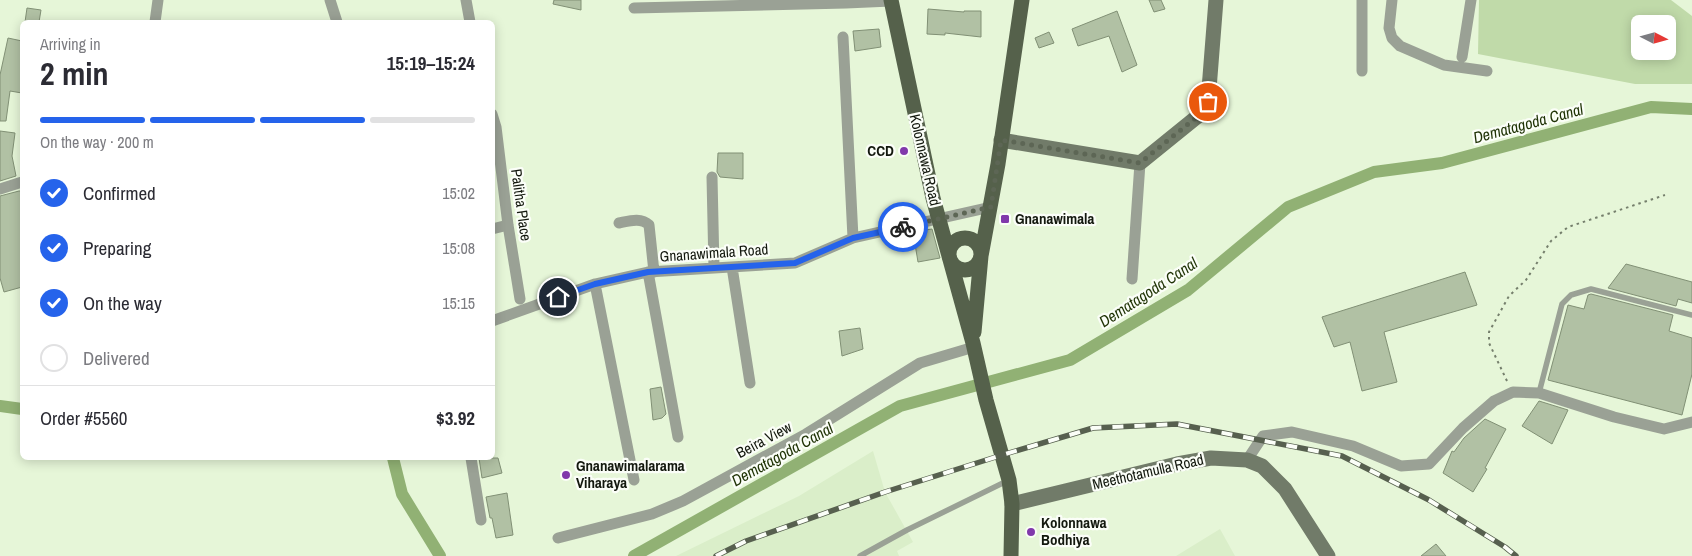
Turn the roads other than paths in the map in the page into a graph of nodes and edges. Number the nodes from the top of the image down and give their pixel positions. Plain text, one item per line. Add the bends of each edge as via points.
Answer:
1 (158, 0) edge
2 (330, 0) edge
3 (466, 0) edge
4 (891, 0) edge
5 (1022, 0) edge
6 (1216, 0) edge
7 (1362, 0) edge
8 (1392, 0) edge
9 (1471, 0) edge
10 (634, 8) dead end
11 (155, 20) edge
12 (336, 20) edge
13 (470, 20) edge
14 (844, 37) dead end
15 (1462, 57) dead end
16 (1362, 71) dead end
17 (1487, 71) dead end
18 (495, 134) edge
19 (1001, 140) junction
20 (1140, 163) junction
21 (712, 177) dead end
22 (20, 183) edge
23 (0, 189) edge
24 (991, 207) junction
25 (939, 220) junction
26 (619, 223) dead end
27 (508, 225) junction
28 (495, 228) edge
29 (853, 238) junction
30 (981, 256) junction
31 (950, 259) junction
32 (732, 267) junction
33 (714, 268) junction
34 (651, 272) junction
35 (1132, 278) dead end
36 (595, 284) junction
37 (520, 299) dead end
38 (1692, 315) edge
39 (495, 320) edge
40 (974, 345) junction
41 (750, 384) dead end
42 (1540, 393) junction
43 (1692, 422) edge
44 (678, 437) dead end
45 (471, 460) edge
46 (1247, 460) junction
47 (634, 480) dead end
48 (1008, 480) junction
49 (1012, 504) junction
50 (481, 520) dead end
51 (558, 538) dead end
52 (860, 556) edge
53 (1011, 556) edge
54 (1328, 556) edge

1 - 11 street
2 - 12 street
3 - 13 street
4 - 10 street
4 - 25 main road, Kolonnawa Road
5 - 19 main road
6 - 20 street via 1208,102 1203,112
7 - 16 street
8 - 17 street via 1389,28 1392,38 1400,46 1444,65
9 - 15 street
14 - 29 street
18 - 27 street, Palitha Place
19 - 20 street
19 - 24 main road
20 - 35 street
21 - 33 street
22 - 23 street
24 - 25 street, Gnanawimala Road
24 - 30 main road
25 - 29 street, Gnanawimala Road
25 - 31 main road, Kolonnawa Road
26 - 34 street via 645,221 649,225
27 - 28 street
27 - 37 street, Palitha Place
29 - 32 street, Gnanawimala Road via 795,263
30 - 31 main road via 976,266 966,270 956,268
30 - 31 main road via 980,246 966,237 952,244
30 - 40 main road
31 - 40 main road, Kolonnawa Road
32 - 33 street, Gnanawimala Road
32 - 41 street
33 - 34 street, Gnanawimala Road
34 - 36 street, Gnanawimala Road
34 - 44 street
36 - 39 street, Gnanawimala Road
36 - 47 street
38 - 42 lane via 1591,289 1571,295 1562,304
40 - 48 main road, Kolonnawa Road
40 - 51 street, Beira View via 920,363 806,434 683,501 652,514
42 - 43 street via 1664,429
42 - 46 street via 1513,392 1494,401 1429,464 1401,466 1353,446 1292,432 1263,436
45 - 50 street
46 - 49 street, Meethotamulla Road via 1211,458 1176,464
46 - 54 street, Meethotamulla Road via 1262,466 1286,489
48 - 49 main road, Kolonnawa Road
48 - 52 lane
49 - 53 main road, Kolonnawa Road

